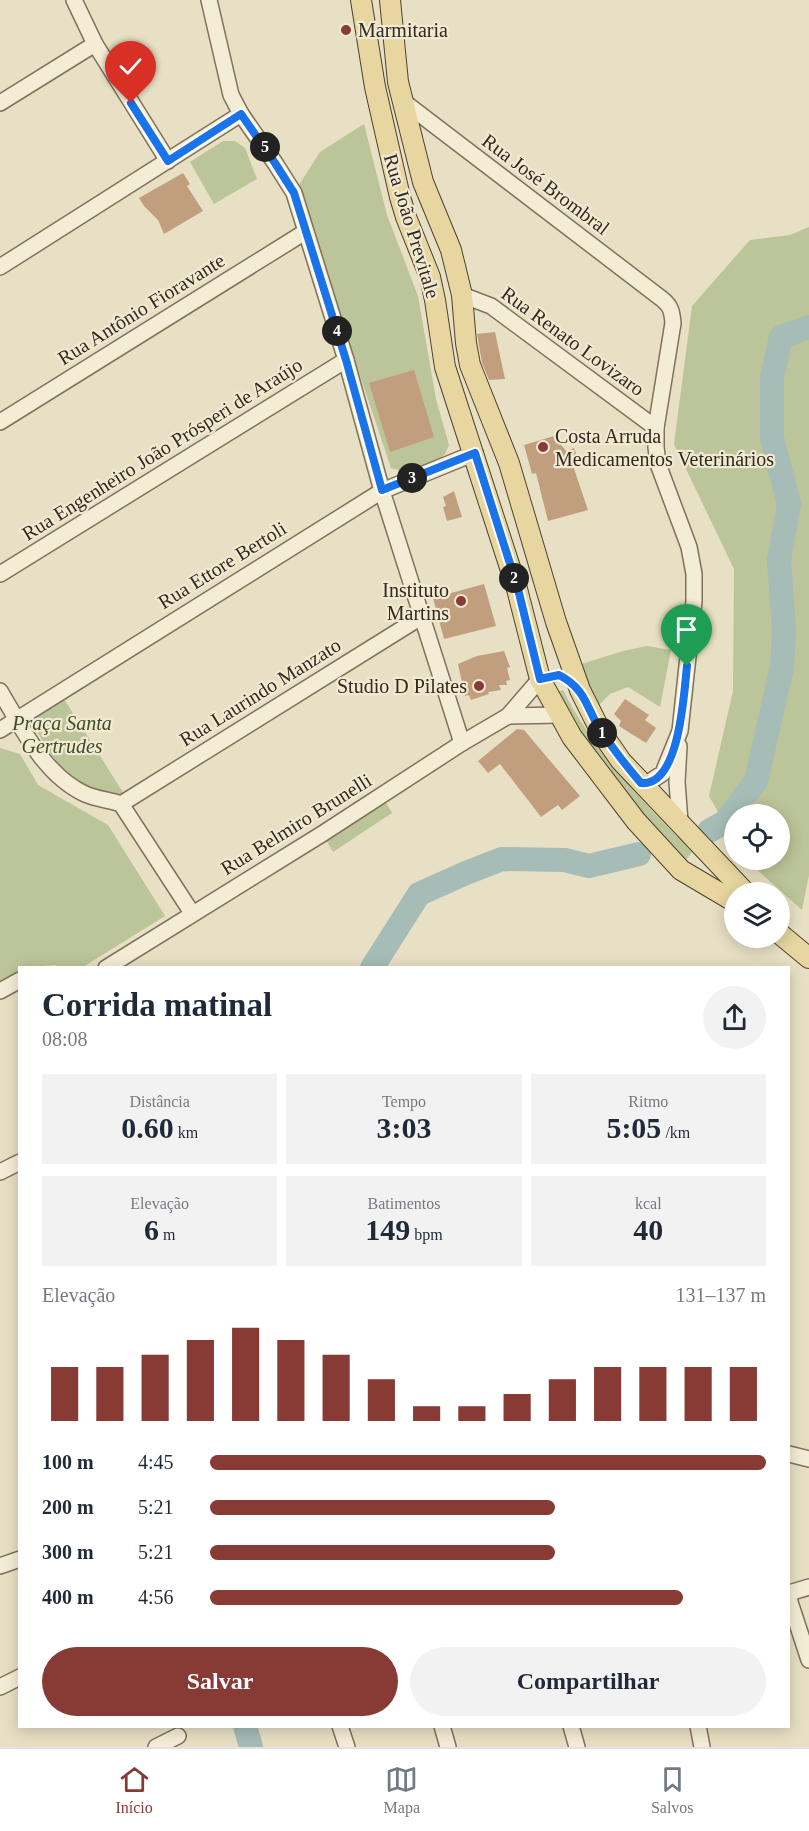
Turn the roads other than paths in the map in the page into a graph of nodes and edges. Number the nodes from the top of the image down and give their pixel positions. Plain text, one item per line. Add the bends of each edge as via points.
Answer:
1 (74, 0) edge
2 (209, 0) edge
3 (361, 0) edge
4 (390, 0) edge
5 (95, 44) junction
6 (404, 102) junction
7 (0, 103) edge
8 (241, 114) junction
9 (168, 161) junction
10 (305, 232) junction
11 (0, 267) edge
12 (462, 295) junction
13 (346, 360) junction
14 (0, 422) edge
15 (656, 428) junction
16 (475, 453) junction
17 (382, 490) junction
18 (0, 574) edge
19 (421, 617) junction
20 (540, 679) junction
21 (580, 690) junction
22 (0, 691) edge
23 (560, 715) junction
24 (508, 716) junction
25 (16, 719) junction
26 (0, 730) edge
27 (680, 731) junction
28 (462, 744) junction
29 (641, 783) junction
30 (121, 804) junction
31 (680, 822) junction
32 (706, 851) junction
33 (681, 870) junction
34 (736, 882) edge
35 (724, 895) edge
36 (192, 913) junction
37 (790, 941) edge
38 (809, 958) edge
39 (109, 966) edge
40 (18, 981) edge
41 (0, 991) edge
42 (18, 1163) edge
43 (0, 1172) edge
44 (790, 1454) edge
45 (809, 1459) edge
46 (18, 1560) edge
47 (0, 1566) edge
48 (809, 1587) edge
49 (790, 1593) edge
50 (790, 1602) edge
51 (809, 1660) edge
52 (18, 1678) edge
53 (0, 1687) edge
54 (341, 1728) edge
55 (443, 1728) edge
56 (572, 1728) edge
57 (698, 1728) edge
58 (178, 1737) edge
59 (156, 1747) edge
60 (347, 1747) edge
61 (448, 1747) edge
62 (577, 1747) edge
63 (702, 1747) edge

1 - 5 street
2 - 8 street via 231,94
3 - 16 main road, Rua João Previtale via 375,87 400,197 430,277 445,367
4 - 6 main road, Rua João Previtale via 398,82
5 - 7 street
5 - 9 street
6 - 12 main road, Rua João Previtale via 423,182 451,250
6 - 15 street, Rua José Brombral via 669,304 673,323
8 - 9 street
8 - 10 street via 294,193
9 - 11 street
10 - 13 street
10 - 14 street, Rua Antônio Fioravante
12 - 15 street, Rua Renato Lovizaro via 491,306
12 - 21 main road, Rua João Previtale via 470,365 510,463
13 - 17 street
13 - 18 street, Rua Engenheiro João Prósperi de Araújo
15 - 27 street via 658,464 689,547 694,574
16 - 17 street, Rua Ettore Bertoli
16 - 20 main road, Rua João Previtale via 518,589
17 - 19 street
17 - 25 street, Rua Ettore Bertoli
19 - 28 street
19 - 30 street, Rua Laurindo Manzato
20 - 21 main road via 559,675
20 - 23 main road, Rua João Previtale
20 - 24 street, Rua Belmiro Brunelli
21 - 29 main road, Rua João Previtale via 601,732
22 - 25 street
23 - 24 street
23 - 33 main road, Rua João Previtale via 572,737 636,821
24 - 28 street, Rua Belmiro Brunelli
25 - 26 street, Rua Ettore Bertoli
25 - 30 street via 44,761 61,777 86,794
27 - 29 street via 663,773
27 - 31 street
28 - 36 street, Rua Belmiro Brunelli
29 - 31 main road, Rua João Previtale
30 - 36 street
31 - 32 main road, Rua João Previtale
32 - 33 main road via 699,868 691,872
32 - 34 main road, Rua João Previtale
33 - 35 main road, Rua João Previtale
36 - 39 street, Rua Belmiro Brunelli
37 - 38 main road
40 - 41 street
42 - 43 street
44 - 45 street
46 - 47 street
48 - 49 street
50 - 51 street
52 - 53 street
54 - 60 street
55 - 61 street
56 - 62 street
57 - 63 street
58 - 59 street

